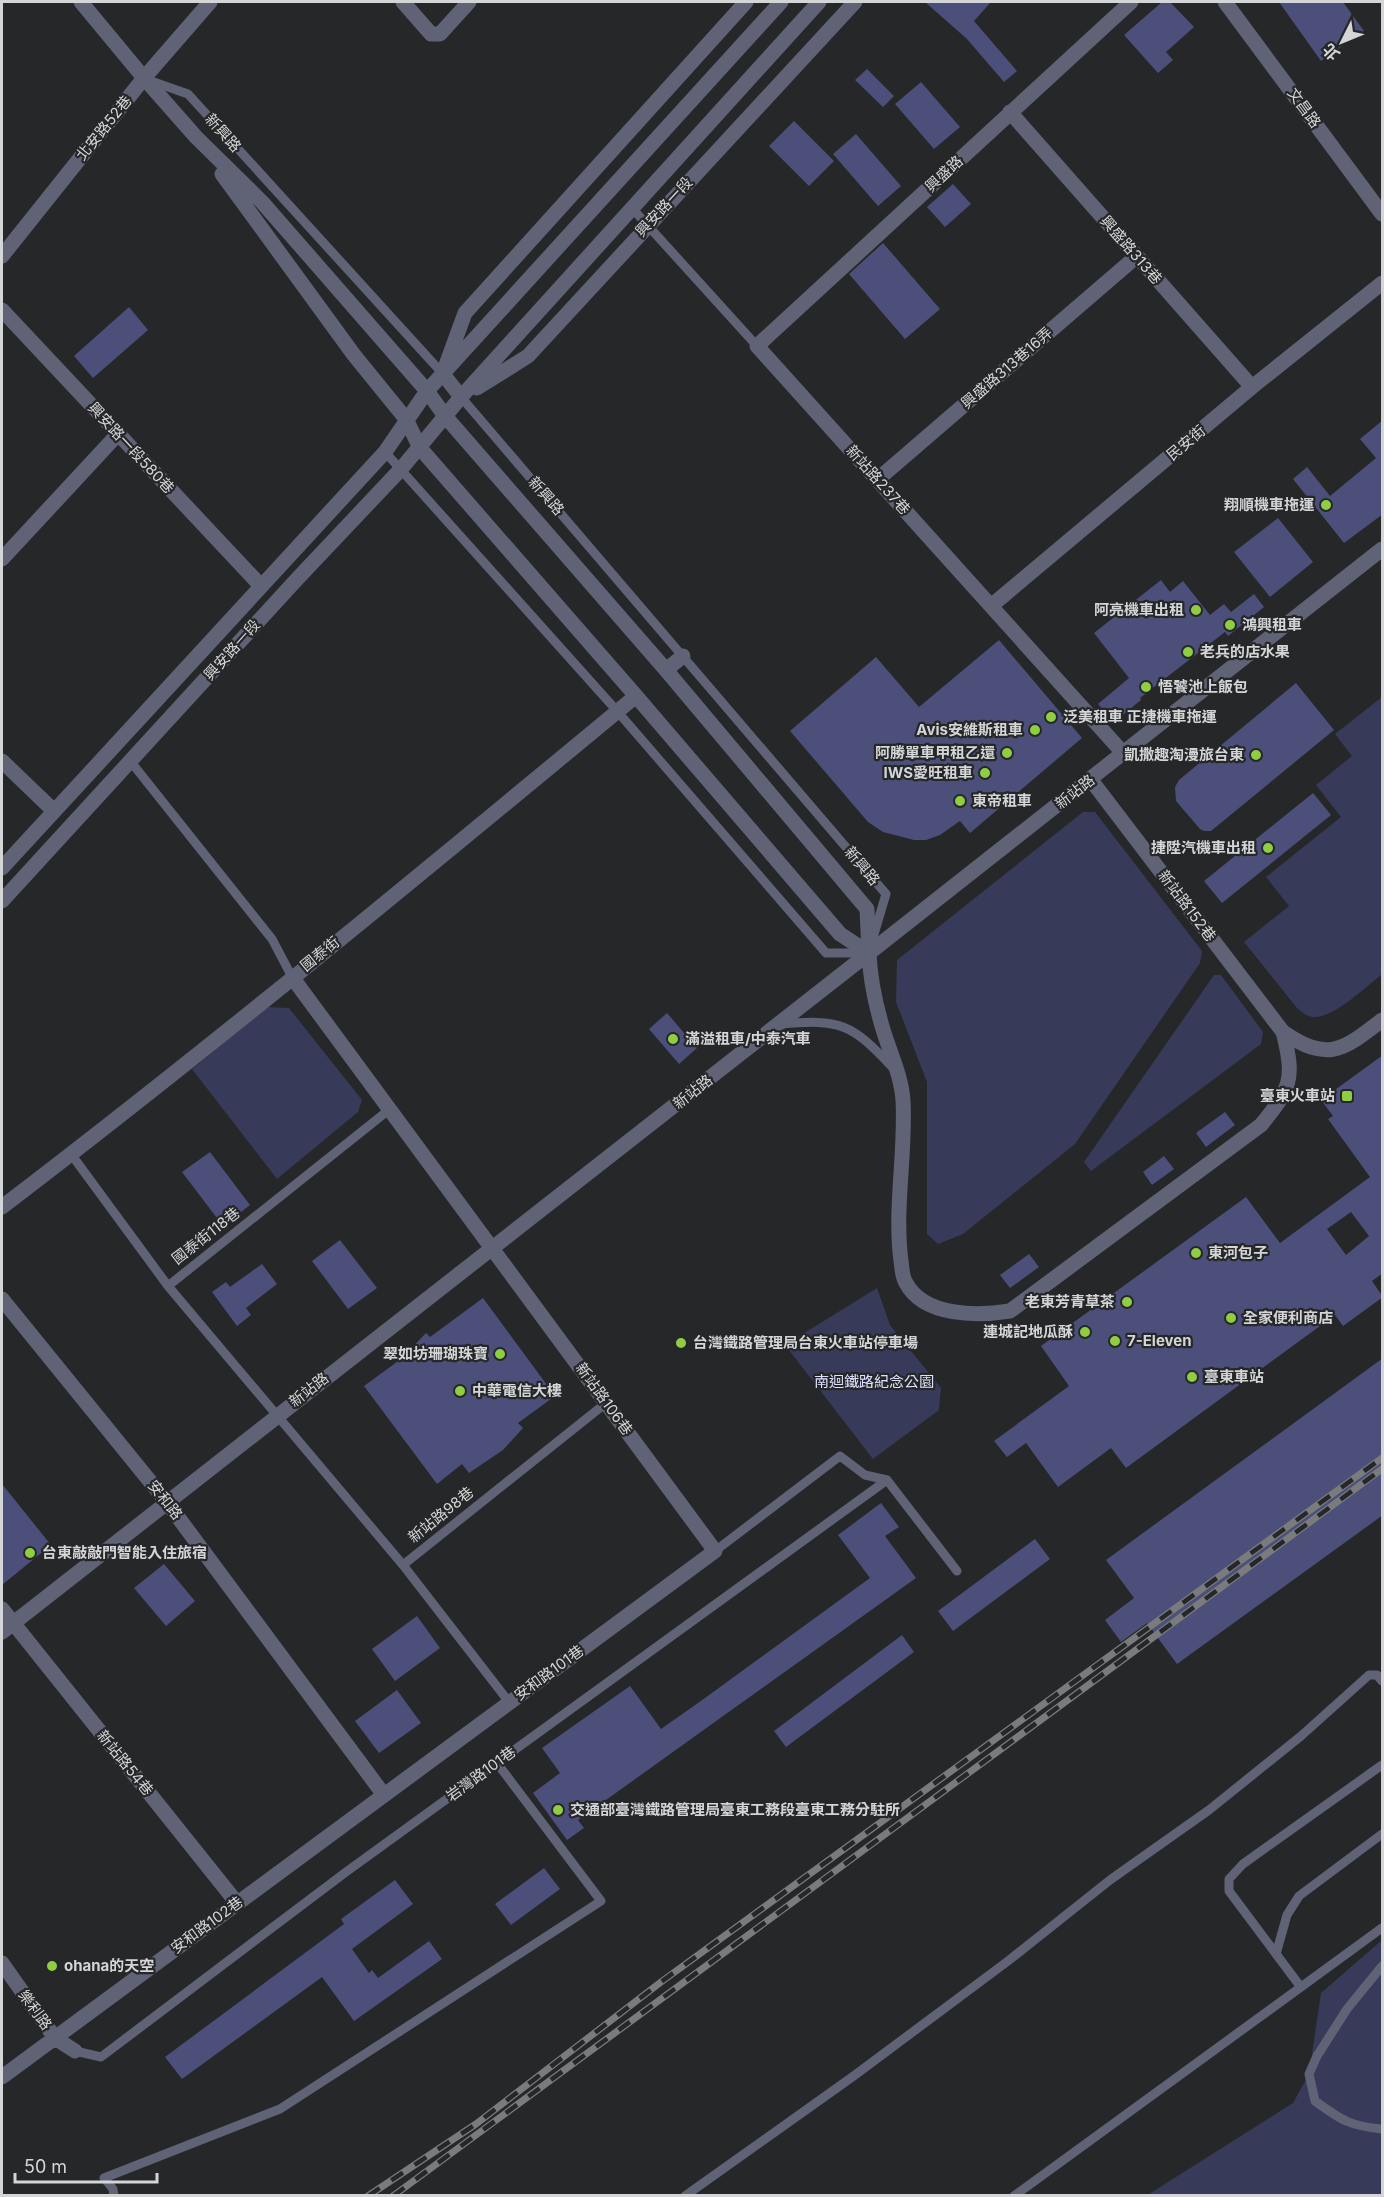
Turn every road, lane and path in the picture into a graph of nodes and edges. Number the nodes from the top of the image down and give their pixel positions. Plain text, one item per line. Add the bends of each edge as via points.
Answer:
1 (81, 2) edge
2 (210, 2) edge
3 (403, 2) edge
4 (469, 2) edge
5 (746, 2) edge
6 (781, 2) edge
7 (819, 2) edge
8 (855, 2) edge
9 (1131, 2) edge
10 (1226, 2) edge
11 (144, 78) junction
12 (1010, 112) junction
13 (196, 137) junction
14 (631, 207) junction
15 (1383, 214) edge
16 (648, 225) junction
17 (2, 256) edge
18 (1137, 256) junction
19 (1383, 283) edge
20 (2, 310) edge
21 (757, 346) junction
22 (443, 374) junction
23 (1252, 387) junction
24 (427, 391) junction
25 (461, 397) junction
26 (445, 416) junction
27 (406, 419) junction
28 (118, 434) junction
29 (420, 448) junction
30 (385, 452) junction
31 (401, 469) junction
32 (877, 480) junction
33 (1383, 549) edge
34 (2, 559) edge
35 (261, 586) junction
36 (991, 606) junction
37 (683, 656) junction
38 (666, 670) junction
39 (636, 696) junction
40 (617, 711) junction
41 (1124, 754) junction
42 (2, 761) edge
43 (131, 762) junction
44 (1091, 780) junction
45 (54, 812) junction
46 (2, 868) edge
47 (2, 901) edge
48 (868, 954) junction
49 (292, 977) junction
50 (1383, 1020) edge
51 (780, 1024) junction
52 (1283, 1032) junction
53 (899, 1073) junction
54 (390, 1109) junction
55 (71, 1154) junction
56 (2, 1208) edge
57 (492, 1248) junction
58 (168, 1286) junction
59 (2, 1299) edge
60 (606, 1403) junction
61 (277, 1416) junction
62 (887, 1480) junction
63 (166, 1501) junction
64 (715, 1551) junction
65 (403, 1565) junction
66 (957, 1571) dead end
67 (2, 1609) edge
68 (7, 1628) edge
69 (1383, 1681) edge
70 (509, 1702) junction
71 (497, 1763) junction
72 (1383, 1765) edge
73 (384, 1795) junction
74 (1383, 1833) edge
75 (237, 1903) junction
76 (1383, 1928) edge
77 (1276, 1954) junction
78 (2, 1963) edge
79 (1383, 1966) edge
80 (1300, 1986) junction
81 (55, 2037) junction
82 (75, 2051) joint
83 (2, 2077) edge
84 (1383, 2129) edge
85 (114, 2196) edge
86 (685, 2196) edge
87 (1014, 2196) edge

1 - 11 street, 新興路
2 - 11 street, 北安路52巷
3 - 4 street via 430,34 440,34
5 - 22 street, 興安路一段 via 465,313
6 - 22 street, 興安路一段
7 - 14 street, 興安路一段
8 - 16 street, 興安路一段
9 - 12 street, 興盛路
10 - 15 street, 文昌路
11 - 13 street, 新興路
11 - 17 street, 北安路52巷
11 - 22 lane, 新興路 via 188,94
12 - 18 street, 興盛路313巷
12 - 21 street, 興盛路
13 - 24 street, 新興路 via 262,202
13 - 27 street, 新興路 via 354,355
14 - 16 lane, 新站路237巷
14 - 25 street, 興安路一段
16 - 21 lane, 新站路237巷
16 - 25 street, 興安路一段 via 528,356
18 - 23 street, 興盛路313巷
18 - 32 street, 興盛路313巷16弄
19 - 23 street, 民安街
20 - 28 street, 興安路一段580巷
21 - 32 street, 新站路237巷
22 - 24 street, 興安路一段
22 - 25 street, 新興路
23 - 36 street, 民安街
24 - 26 street, 新興路
24 - 27 street, 興安路一段
25 - 26 street, 興安路一段
25 - 37 lane, 新興路
26 - 29 street, 興安路一段
26 - 38 street, 新興路
27 - 29 street, 新興路
27 - 30 street, 興安路一段
28 - 34 street
28 - 35 street, 興安路一段580巷
29 - 31 street, 興安路一段
29 - 39 street, 新興路
30 - 31 lane
30 - 35 street, 興安路一段
31 - 40 lane
31 - 43 street, 興安路一段
32 - 36 street, 新站路237巷
33 - 41 street, 新站路
35 - 45 street, 興安路一段
36 - 41 street, 新站路237巷
37 - 38 street
37 - 48 lane, 新興路 via 886,894
38 - 48 street, 新興路 via 867,909
39 - 40 street, 國泰街
39 - 48 street, 新興路 via 840,934
40 - 48 lane via 826,953
40 - 49 street, 國泰街
41 - 44 street, 新站路
42 - 45 street
43 - 47 street, 興安路一段
43 - 49 lane via 272,939
44 - 48 street, 新站路
44 - 52 street, 新站路152巷
45 - 46 street, 興安路一段
48 - 51 street, 新站路
48 - 53 street, 新興路 via 872,989
49 - 54 street, 新站路106巷
49 - 55 street, 國泰街
50 - 52 street via 1336,1050 1301,1044
51 - 53 lane via 846,1026 869,1041
51 - 57 street, 新站路
52 - 53 street, 新興路 via 1290,1078 1282,1099 1261,1125 1010,1311 986,1315 954,1313 918,1298 906,1283 899,1245 903,1101
54 - 57 street, 新站路106巷
54 - 58 lane, 國泰街118巷
55 - 56 street, 國泰街
55 - 58 lane, 國泰街118巷
57 - 60 street, 新站路106巷
57 - 61 street, 新站路
58 - 61 lane
59 - 63 street, 安和路
60 - 64 street, 新站路106巷
60 - 65 lane, 新站路98巷
61 - 63 street, 新站路
61 - 65 lane
62 - 64 lane via 865,1475 840,1456
62 - 66 lane
62 - 71 lane, 岩灣路101巷
63 - 68 street, 新站路
63 - 73 street, 安和路
64 - 70 street, 安和路101巷
65 - 70 lane, 新站路98巷
67 - 68 street, 新站路54巷
68 - 75 street, 新站路54巷
69 - 86 lane via 1377,1675 1369,1675 1209,1810 1110,1880 855,2075
70 - 73 street, 安和路101巷
71 - 82 lane, 岩灣路101巷 via 101,2057
71 - 85 lane via 601,1902 280,2109 104,2178
72 - 77 lane via 1243,1864 1229,1879 1229,1891
73 - 75 street, 安和路102巷
74 - 77 lane via 1299,1896 1287,1916
75 - 81 street, 安和路102巷
76 - 80 lane
77 - 80 lane
78 - 81 street, 樂利路
79 - 84 lane via 1347,2009 1309,2074 1315,2101 1341,2120
80 - 87 lane
81 - 82 street, 樂利路
81 - 83 street, 安和路102巷

